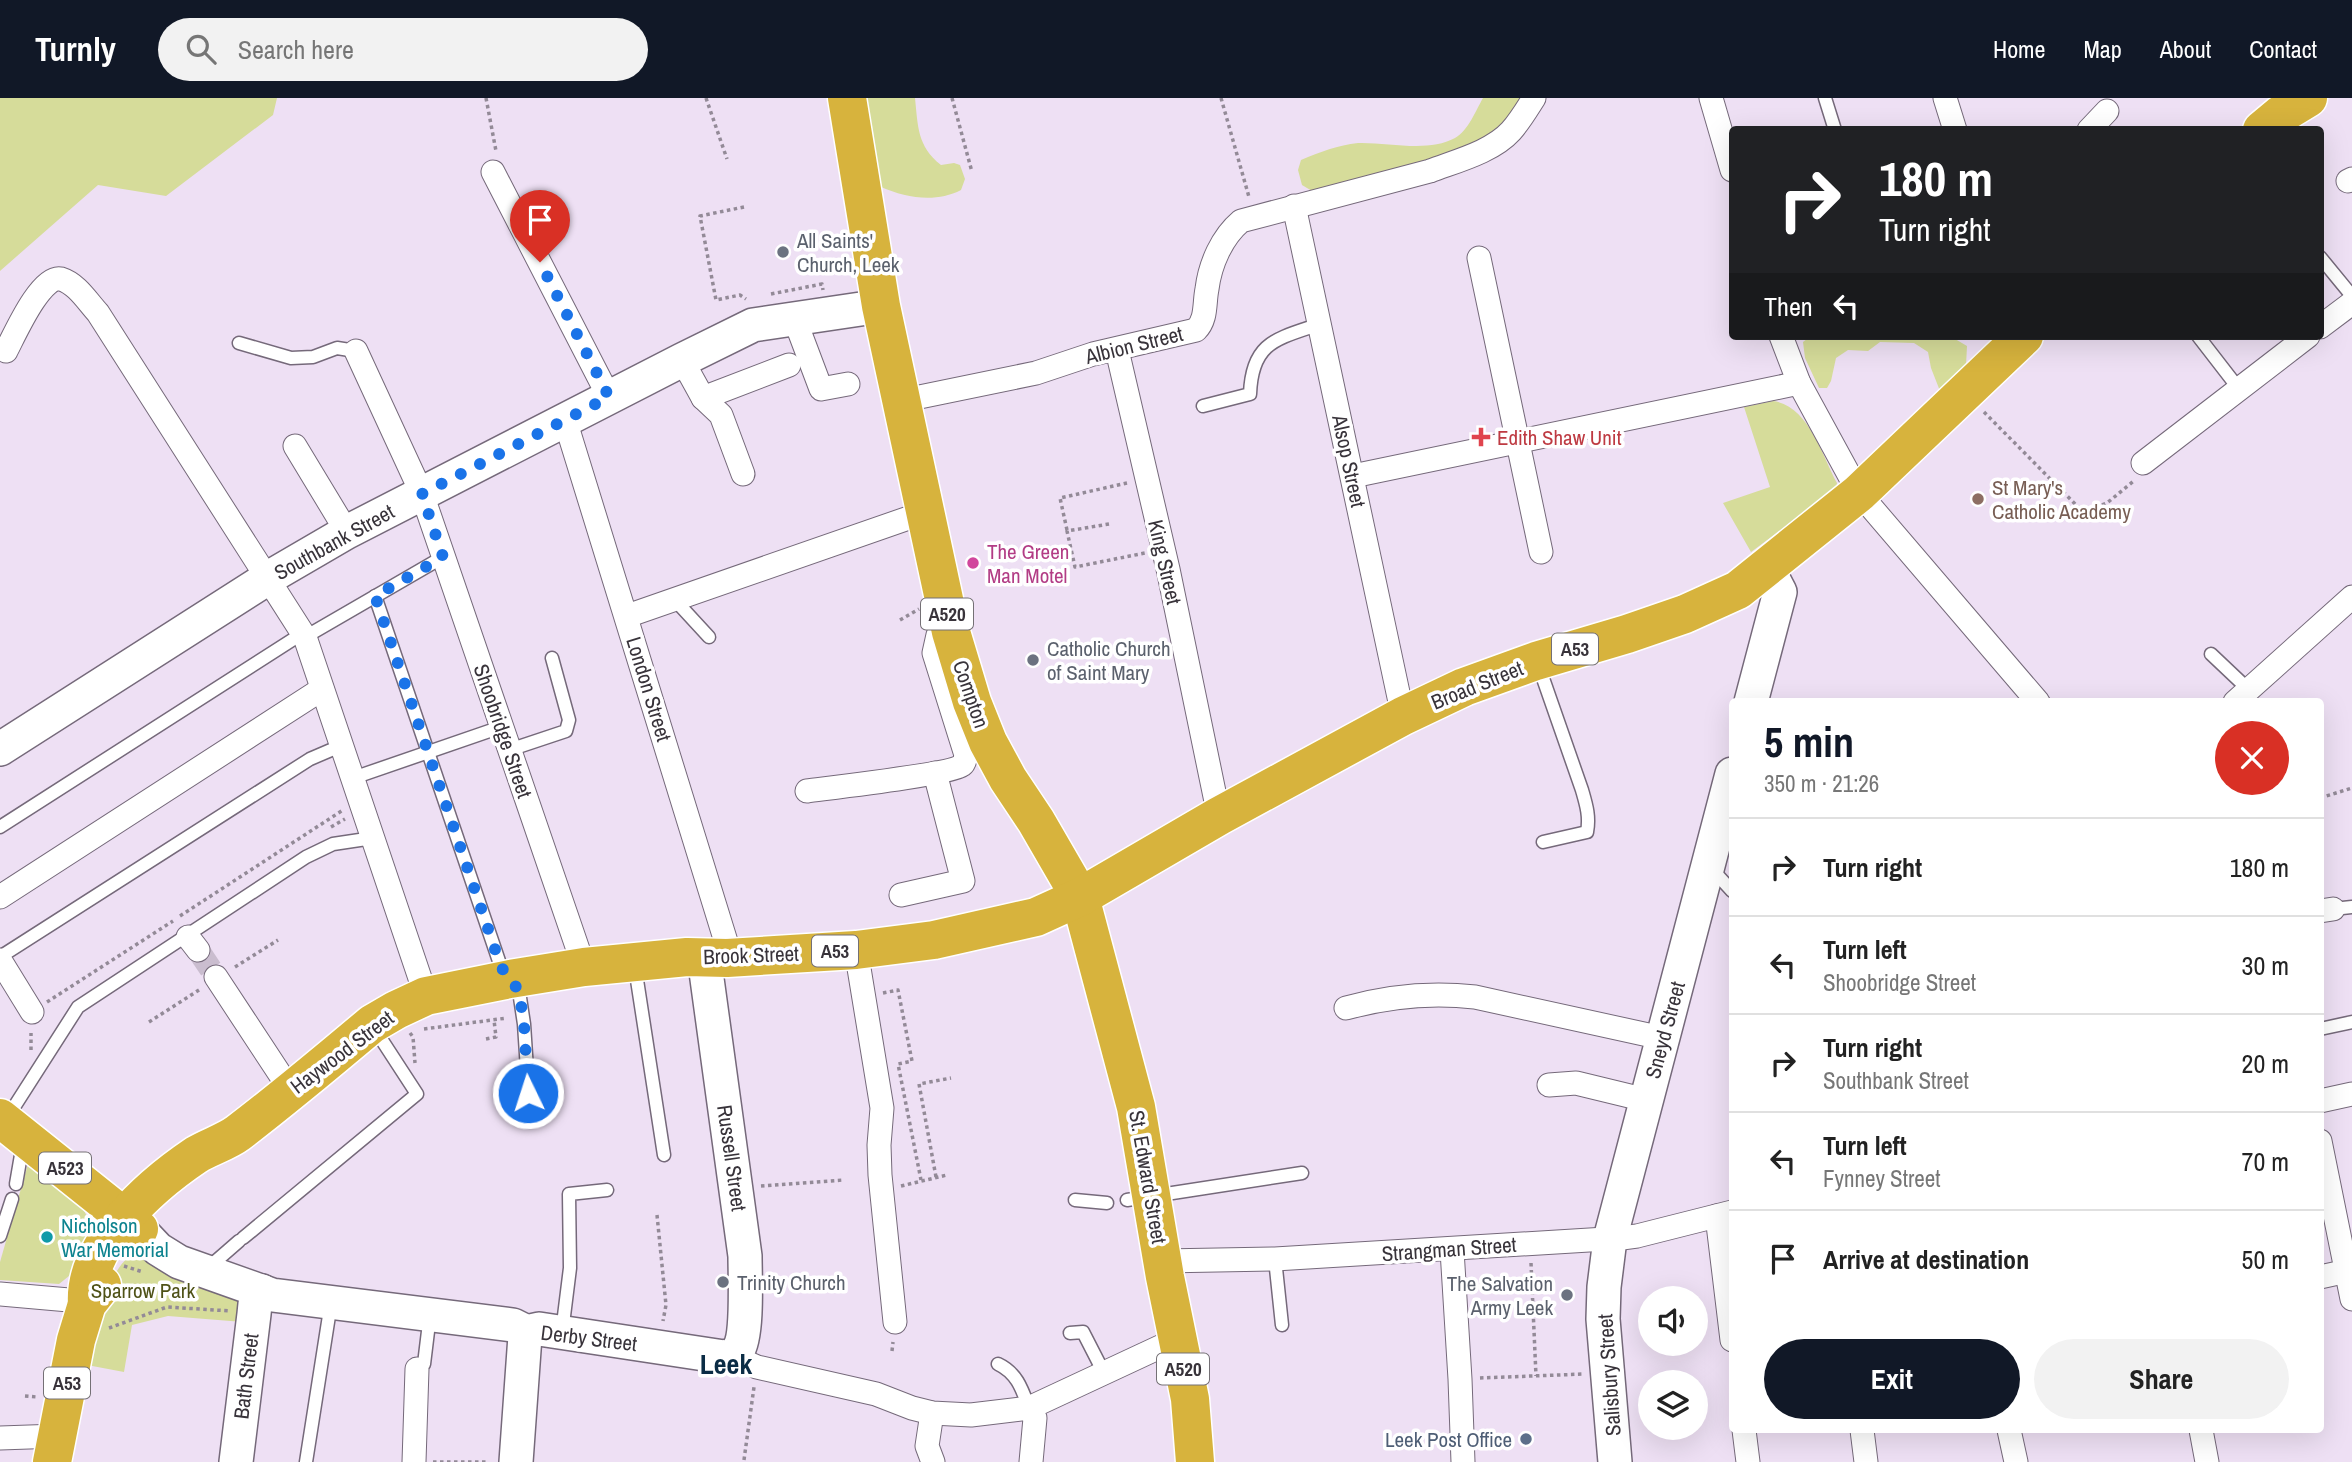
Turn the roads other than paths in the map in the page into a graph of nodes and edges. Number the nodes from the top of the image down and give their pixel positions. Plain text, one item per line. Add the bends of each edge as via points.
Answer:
1 (847, 98) edge
2 (1534, 98) edge
3 (1711, 98) edge
4 (1825, 98) edge
5 (1945, 98) edge
6 (2308, 98) edge
7 (2107, 111) dead end
8 (1834, 126) edge
9 (1954, 126) edge
10 (2093, 126) edge
11 (2268, 126) edge
12 (1729, 160) edge
13 (493, 172) road end
14 (1294, 206) junction
15 (1479, 258) dead end
16 (2324, 262) edge
17 (2352, 296) edge
18 (2352, 303) edge
19 (881, 306) junction
20 (794, 320) junction
21 (1320, 324) junction
22 (2324, 324) edge
23 (1783, 340) edge
24 (2020, 340) edge
25 (2201, 340) edge
26 (2303, 340) edge
27 (239, 343) dead end
28 (1116, 350) junction
29 (6, 351) dead end
30 (356, 351) joint
31 (682, 360) junction
32 (789, 365) dead end
33 (1799, 383) junction
34 (848, 384) dead end
35 (2239, 389) junction
36 (609, 397) junction
37 (703, 398) junction
38 (900, 401) junction
39 (1203, 406) dead end
40 (565, 420) junction
41 (1518, 442) junction
42 (295, 446) dead end
43 (2143, 463) road end
44 (743, 474) dead end
45 (1353, 476) junction
46 (1859, 493) junction
47 (422, 494) junction
48 (926, 512) junction
49 (347, 533) junction
50 (1541, 552) dead end
51 (443, 557) junction
52 (1767, 567) junction
53 (268, 578) junction
54 (375, 596) junction
55 (2352, 597) edge
56 (674, 599) junction
57 (627, 616) junction
58 (951, 632) junction
59 (304, 635) junction
60 (709, 637) dead end
61 (2211, 654) dead end
62 (552, 658) dead end
63 (1536, 661) junction
64 (322, 689) junction
65 (2242, 696) edge
66 (1752, 698) edge
67 (2035, 698) edge
68 (1403, 716) junction
69 (501, 727) junction
70 (0, 749) edge
71 (331, 750) dead end
72 (509, 750) junction
73 (429, 752) junction
74 (935, 773) junction
75 (353, 778) junction
76 (807, 792) dead end
77 (1729, 796) edge
78 (1219, 816) junction
79 (0, 827) edge
80 (373, 838) junction
81 (1543, 842) dead end
82 (1720, 864) edge
83 (1729, 884) edge
84 (901, 895) dead end
85 (0, 897) edge
86 (1080, 897) junction
87 (856, 950) junction
88 (715, 958) junction
89 (0, 959) edge
90 (635, 963) junction
91 (584, 967) junction
92 (216, 977) tunnel mouth
93 (510, 979) junction
94 (1346, 1007) dead end
95 (32, 1012) road end
96 (408, 1021) junction
97 (2352, 1022) edge
98 (2324, 1028) edge
99 (1662, 1038) junction
100 (1549, 1085) dead end
101 (291, 1091) junction
102 (2352, 1094) edge
103 (1646, 1100) junction
104 (2324, 1100) edge
105 (530, 1115) dead end
106 (11, 1126) edge
107 (664, 1155) dead end
108 (2324, 1159) edge
109 (1302, 1173) dead end
110 (16, 1184) dead end
111 (607, 1189) dead end
112 (1139, 1198) junction
113 (12, 1199) dead end
114 (1074, 1200) dead end
115 (1107, 1203) dead end
116 (1725, 1214) edge
117 (140, 1232) junction
118 (0, 1236) edge
119 (1610, 1239) junction
120 (1452, 1250) junction
121 (1275, 1259) junction
122 (1163, 1261) junction
123 (204, 1271) junction
124 (2349, 1271) edge
125 (2324, 1276) edge
126 (1729, 1286) edge
127 (1604, 1287) joint
128 (262, 1291) junction
129 (0, 1294) edge
130 (2352, 1299) edge
131 (331, 1303) junction
132 (87, 1304) junction
133 (430, 1315) junction
134 (895, 1322) dead end
135 (1282, 1325) dead end
136 (562, 1332) junction
137 (1070, 1333) dead end
138 (525, 1336) junction
139 (1177, 1339) junction
140 (744, 1362) junction
141 (998, 1364) dead end
142 (417, 1369) joint
143 (1104, 1373) junction
144 (1029, 1408) junction
145 (932, 1413) junction
146 (1744, 1433) edge
147 (1862, 1433) edge
148 (2010, 1433) edge
149 (2202, 1433) edge
150 (0, 1437) edge
151 (55, 1449) edge
152 (236, 1462) edge
153 (306, 1462) edge
154 (414, 1462) edge
155 (516, 1462) edge
156 (933, 1462) edge
157 (1031, 1462) edge
158 (1195, 1462) edge
159 (1463, 1462) edge
160 (1615, 1462) edge
161 (1748, 1462) edge
162 (1866, 1462) edge
163 (2016, 1462) edge
164 (2207, 1462) edge

1 - 19 highway, A520
2 - 14 street, Albion Street via 1510,133 1474,153 1430,171
3 - 12 street
4 - 8 lane
5 - 9 street
6 - 11 highway
7 - 10 street
13 - 36 street
14 - 21 street, Alsop Street
14 - 28 street, Albion Street via 1254,216 1232,229 1212,267 1202,324 1196,330
15 - 41 street
16 - 17 lane
18 - 22 street
19 - 20 street, Southbank Street
19 - 38 highway, Compton / A520
20 - 31 street, Southbank Street via 753,325
20 - 34 street via 821,389
21 - 39 lane via 1266,346 1252,369 1250,394
21 - 45 street, Alsop Street
23 - 33 street
24 - 46 highway, Broad Street / A53
25 - 35 lane
26 - 35 street
27 - 30 lane via 291,358 313,357 337,348
28 - 38 street, Albion Street via 1036,373
28 - 78 street, King Street
29 - 53 street via 47,283 62,280 76,288 98,313
30 - 47 street, Shoobridge Street
31 - 36 street, Southbank Street
31 - 37 street
32 - 37 street
33 - 41 street
33 - 46 street
35 - 43 street
36 - 40 street, Southbank Street
37 - 44 street via 721,415
38 - 48 highway, Compton / A520
40 - 47 street, Southbank Street
40 - 57 street, London Street
41 - 45 street
41 - 50 street
42 - 49 street
45 - 68 street, Alsop Street
46 - 52 highway, Broad Street / A53
46 - 67 street
47 - 49 street, Southbank Street
47 - 51 street, Shoobridge Street
48 - 56 street
48 - 58 highway, Compton / A520
49 - 53 street, Southbank Street
51 - 54 lane
51 - 69 street, Shoobridge Street
52 - 63 highway, Broad Street / A53 via 1738,590 1685,614
52 - 66 street via 1780,593
53 - 59 street
53 - 70 street, Southbank Street
54 - 59 lane
54 - 73 lane
55 - 65 street
56 - 57 street
56 - 60 lane
57 - 88 street, London Street via 727,945
58 - 74 street via 939,635 934,653 966,755 959,767
58 - 86 highway, Compton / A520 via 988,742
59 - 64 street
59 - 79 lane
61 - 65 lane
62 - 72 lane via 569,720 566,732
63 - 68 highway, Broad Street / A53
63 - 81 lane via 1589,822 1587,832
64 - 75 street
64 - 85 street
68 - 78 highway, Broad Street / A53
69 - 72 street, Shoobridge Street
69 - 73 lane
71 - 89 lane via 310,758
72 - 91 street, Shoobridge Street
73 - 75 lane
73 - 93 lane via 501,967
74 - 76 street
74 - 84 street via 962,881
75 - 80 street
77 - 82 street, Sneyd Street
78 - 86 highway, Broad Street / A53
80 - 96 street via 386,883
80 - 106 lane via 333,844 306,857 193,943 78,1007
82 - 83 lane
82 - 99 street, Sneyd Street
86 - 87 highway, Brook Street / A53 via 1036,917 935,948
86 - 112 highway, St. Edward Street / A520 via 1136,1107
87 - 88 highway, Brook Street / A53
87 - 134 street via 882,1108 880,1175
88 - 90 highway, Brook Street / A53
88 - 140 street, Russell Street via 745,1256 745,1303 737,1352
89 - 95 street
90 - 91 highway, Brook Street / A53
90 - 107 lane
91 - 93 highway, Haywood Street / A53
92 - 101 street
93 - 96 highway, Haywood Street / A53
93 - 105 lane via 519,991 523,1015
94 - 99 street via 1377,999 1446,994
96 - 101 highway, Haywood Street / A53
96 - 123 lane via 417,1094
97 - 98 lane
99 - 103 street, Sneyd Street
100 - 103 street via 1576,1083
101 - 117 highway, Haywood Street / A53 via 235,1135 211,1166
102 - 104 street
103 - 119 street, Sneyd Street
106 - 110 lane via 21,1155
106 - 117 highway, A523
108 - 124 street
109 - 112 lane
111 - 136 lane via 569,1194 570,1268
112 - 122 highway, St. Edward Street / A520
113 - 118 lane
114 - 115 lane
116 - 119 street, Strangman Street
116 - 126 street
117 - 123 street, Derby Street via 179,1262
117 - 132 highway, A53 via 105,1240 86,1286
119 - 120 street, Strangman Street
119 - 127 street, Sneyd Street
120 - 121 street, Strangman Street
120 - 159 street
121 - 122 street, Strangman Street
121 - 135 lane
122 - 139 highway, St. Edward Street / A520
123 - 128 street, Derby Street
124 - 125 street
124 - 130 street
127 - 160 street, Salisbury Street
128 - 131 street, Derby Street
128 - 152 street, Bath Street via 254,1314
129 - 132 street
131 - 133 street, Derby Street
131 - 153 lane
132 - 151 highway, A53
133 - 138 street, Derby Street via 513,1325
133 - 142 lane via 424,1364
136 - 138 street, Derby Street via 539,1329
136 - 140 street, Derby Street
137 - 143 lane via 1083,1332
138 - 155 street
139 - 143 street, Derby Street
139 - 158 highway, St. Edward Street / A520 via 1190,1399
140 - 145 street, Derby Street via 876,1394
141 - 144 lane via 1018,1379
142 - 154 street
143 - 144 street, Derby Street
144 - 145 street, Derby Street via 971,1415
144 - 157 street via 1035,1418
145 - 156 street via 927,1446
146 - 161 street
147 - 162 street
148 - 163 street
149 - 164 street
150 - 151 street

